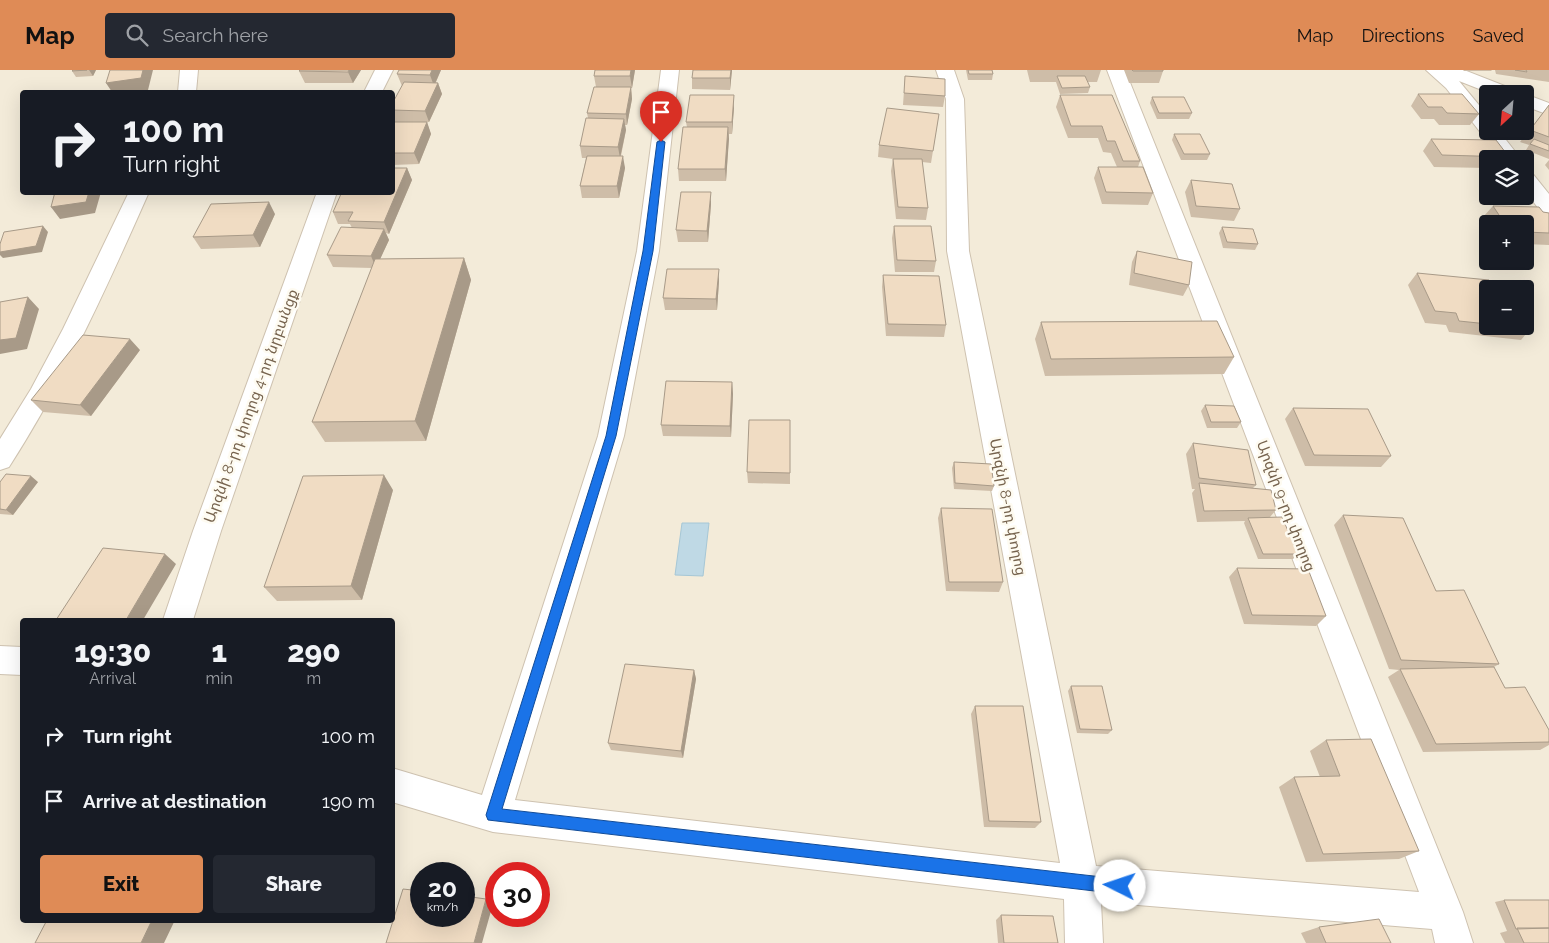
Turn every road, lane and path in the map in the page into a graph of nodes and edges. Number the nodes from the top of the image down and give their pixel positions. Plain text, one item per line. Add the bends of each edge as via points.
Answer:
1 (189, 70) edge
2 (384, 70) edge
3 (670, 70) edge
4 (945, 70) edge
5 (1116, 70) edge
6 (1435, 70) edge
7 (1448, 70) edge
8 (1486, 85) edge
9 (186, 90) edge
10 (375, 90) edge
11 (1534, 103) edge
12 (1549, 109) edge
13 (1479, 118) edge
14 (1496, 140) edge
15 (1504, 150) edge
16 (1534, 189) edge
17 (138, 195) edge
18 (326, 195) edge
19 (1549, 208) edge
20 (0, 460) edge
21 (179, 618) edge
22 (0, 660) edge
23 (20, 661) edge
24 (395, 786) edge
25 (493, 815) junction
26 (1082, 883) junction
27 (1450, 928) edge
28 (1084, 943) edge

1 - 9 street
2 - 10 street
3 - 25 street via 648,251 611,436
4 - 26 street, Արզնի 8-րդ փողոց via 955,99 958,251
5 - 27 street, Արզնի 9-րդ փողոց
6 - 13 street via 1452,84
7 - 8 street
11 - 12 street
14 - 15 street
16 - 19 street
17 - 20 street via 77,330
18 - 21 street, Արզնի 8-րդ փողոց 4-րդ նրբանցք
22 - 23 street
24 - 25 street
25 - 26 street
26 - 27 street
26 - 28 street, Արզնի 8-րդ փողոց

